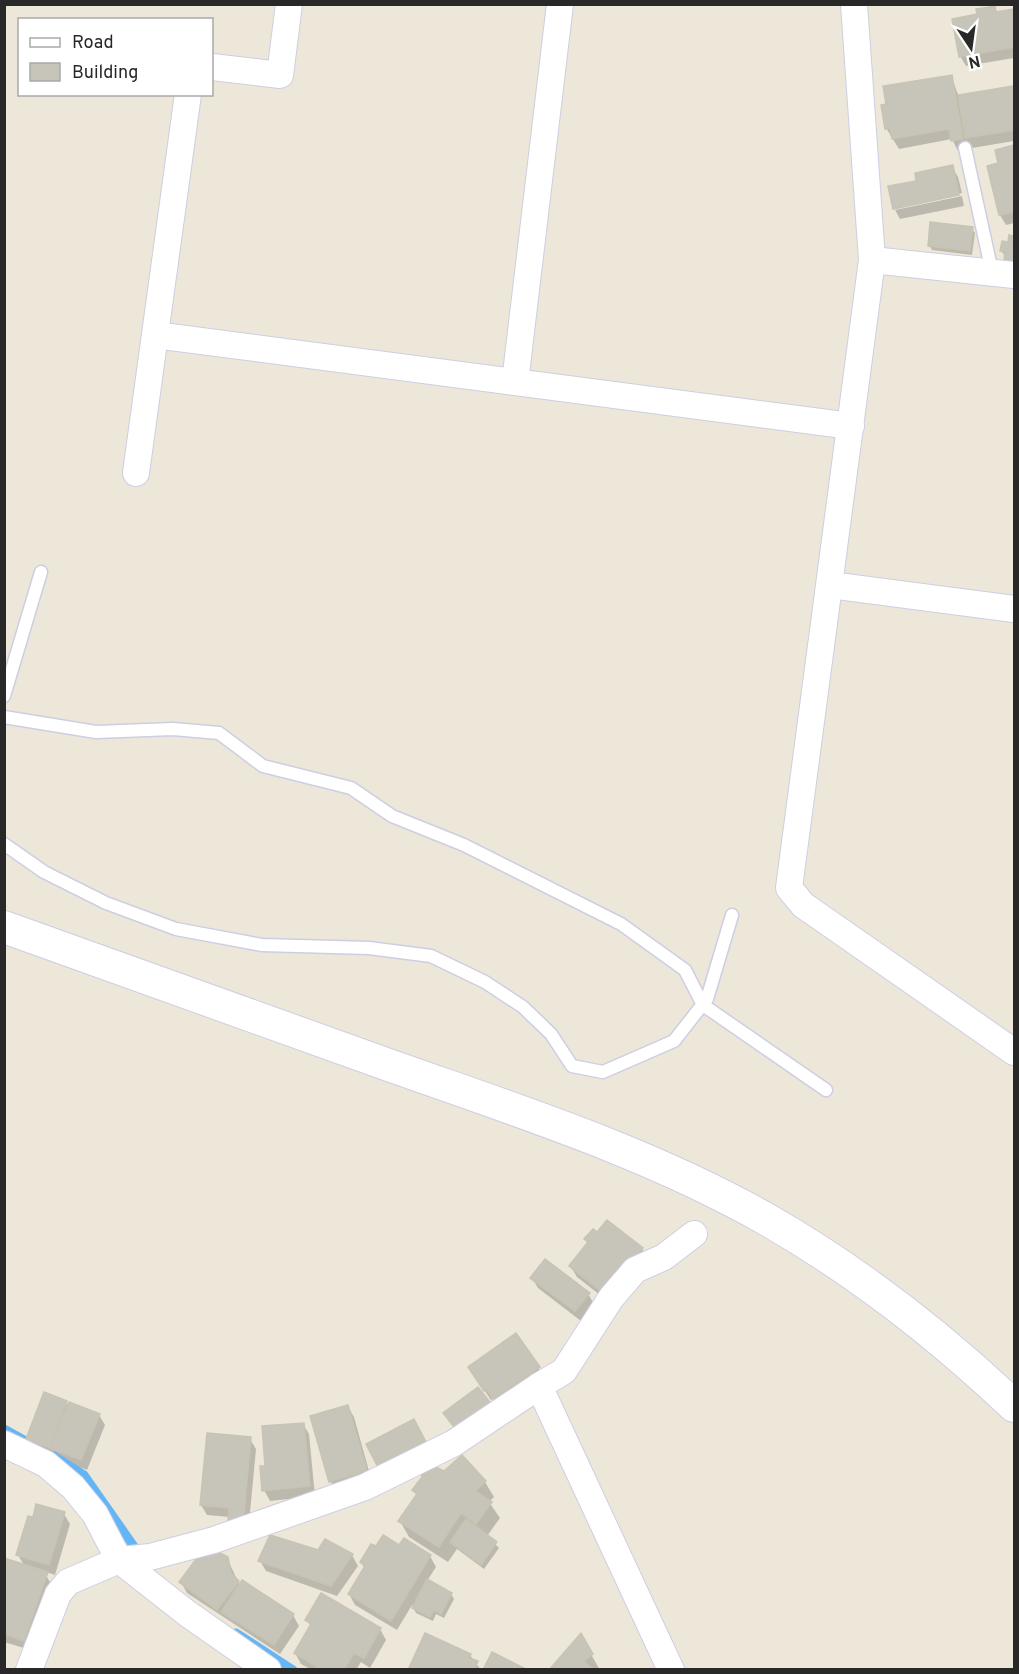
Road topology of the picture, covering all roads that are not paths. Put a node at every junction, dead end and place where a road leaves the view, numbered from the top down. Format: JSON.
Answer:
{"nodes":[{"id":1,"x":289,"y":4,"type":"edge"},
{"id":2,"x":560,"y":4,"type":"edge"},
{"id":3,"x":854,"y":4,"type":"edge"},
{"id":4,"x":213,"y":67,"type":"edge"},
{"id":5,"x":188,"y":96,"type":"edge"},
{"id":6,"x":965,"y":148,"type":"dead end"},
{"id":7,"x":872,"y":260,"type":"junction"},
{"id":8,"x":1003,"y":274,"type":"edge"},
{"id":9,"x":155,"y":334,"type":"junction"},
{"id":10,"x":515,"y":382,"type":"junction"},
{"id":11,"x":851,"y":426,"type":"junction"},
{"id":12,"x":136,"y":473,"type":"dead end"},
{"id":13,"x":41,"y":572,"type":"dead end"},
{"id":14,"x":830,"y":585,"type":"junction"},
{"id":15,"x":1014,"y":609,"type":"edge"},
{"id":16,"x":4,"y":696,"type":"edge"},
{"id":17,"x":4,"y":717,"type":"edge"},
{"id":18,"x":4,"y":844,"type":"edge"},
{"id":19,"x":732,"y":915,"type":"dead end"},
{"id":20,"x":4,"y":927,"type":"edge"},
{"id":21,"x":703,"y":1005,"type":"junction"},
{"id":22,"x":1014,"y":1052,"type":"edge"},
{"id":23,"x":826,"y":1090,"type":"dead end"},
{"id":24,"x":694,"y":1234,"type":"dead end"},
{"id":25,"x":539,"y":1386,"type":"junction"},
{"id":26,"x":1014,"y":1406,"type":"edge"},
{"id":27,"x":4,"y":1444,"type":"edge"},
{"id":28,"x":119,"y":1560,"type":"junction"},
{"id":29,"x":29,"y":1670,"type":"edge"},
{"id":30,"x":268,"y":1670,"type":"edge"},
{"id":31,"x":671,"y":1670,"type":"edge"}],
"edges":[{"from":1,"to":4,"type":"street"},
{"from":2,"to":10,"type":"street"},
{"from":3,"to":7,"type":"street"},
{"from":5,"to":9,"type":"street"},
{"from":6,"to":8,"type":"lane"},
{"from":7,"to":8,"type":"street"},
{"from":7,"to":11,"type":"street"},
{"from":9,"to":10,"type":"street"},
{"from":9,"to":12,"type":"street"},
{"from":10,"to":11,"type":"street"},
{"from":11,"to":14,"type":"street"},
{"from":13,"to":16,"type":"lane"},
{"from":14,"to":15,"type":"street"},
{"from":14,"to":22,"type":"street"},
{"from":17,"to":21,"type":"lane"},
{"from":18,"to":21,"type":"lane"},
{"from":19,"to":21,"type":"lane"},
{"from":20,"to":26,"type":"street"},
{"from":21,"to":23,"type":"lane"},
{"from":24,"to":25,"type":"street"},
{"from":25,"to":28,"type":"street"},
{"from":25,"to":31,"type":"street"},
{"from":27,"to":28,"type":"street"},
{"from":28,"to":29,"type":"street"},
{"from":28,"to":30,"type":"street"}]}
